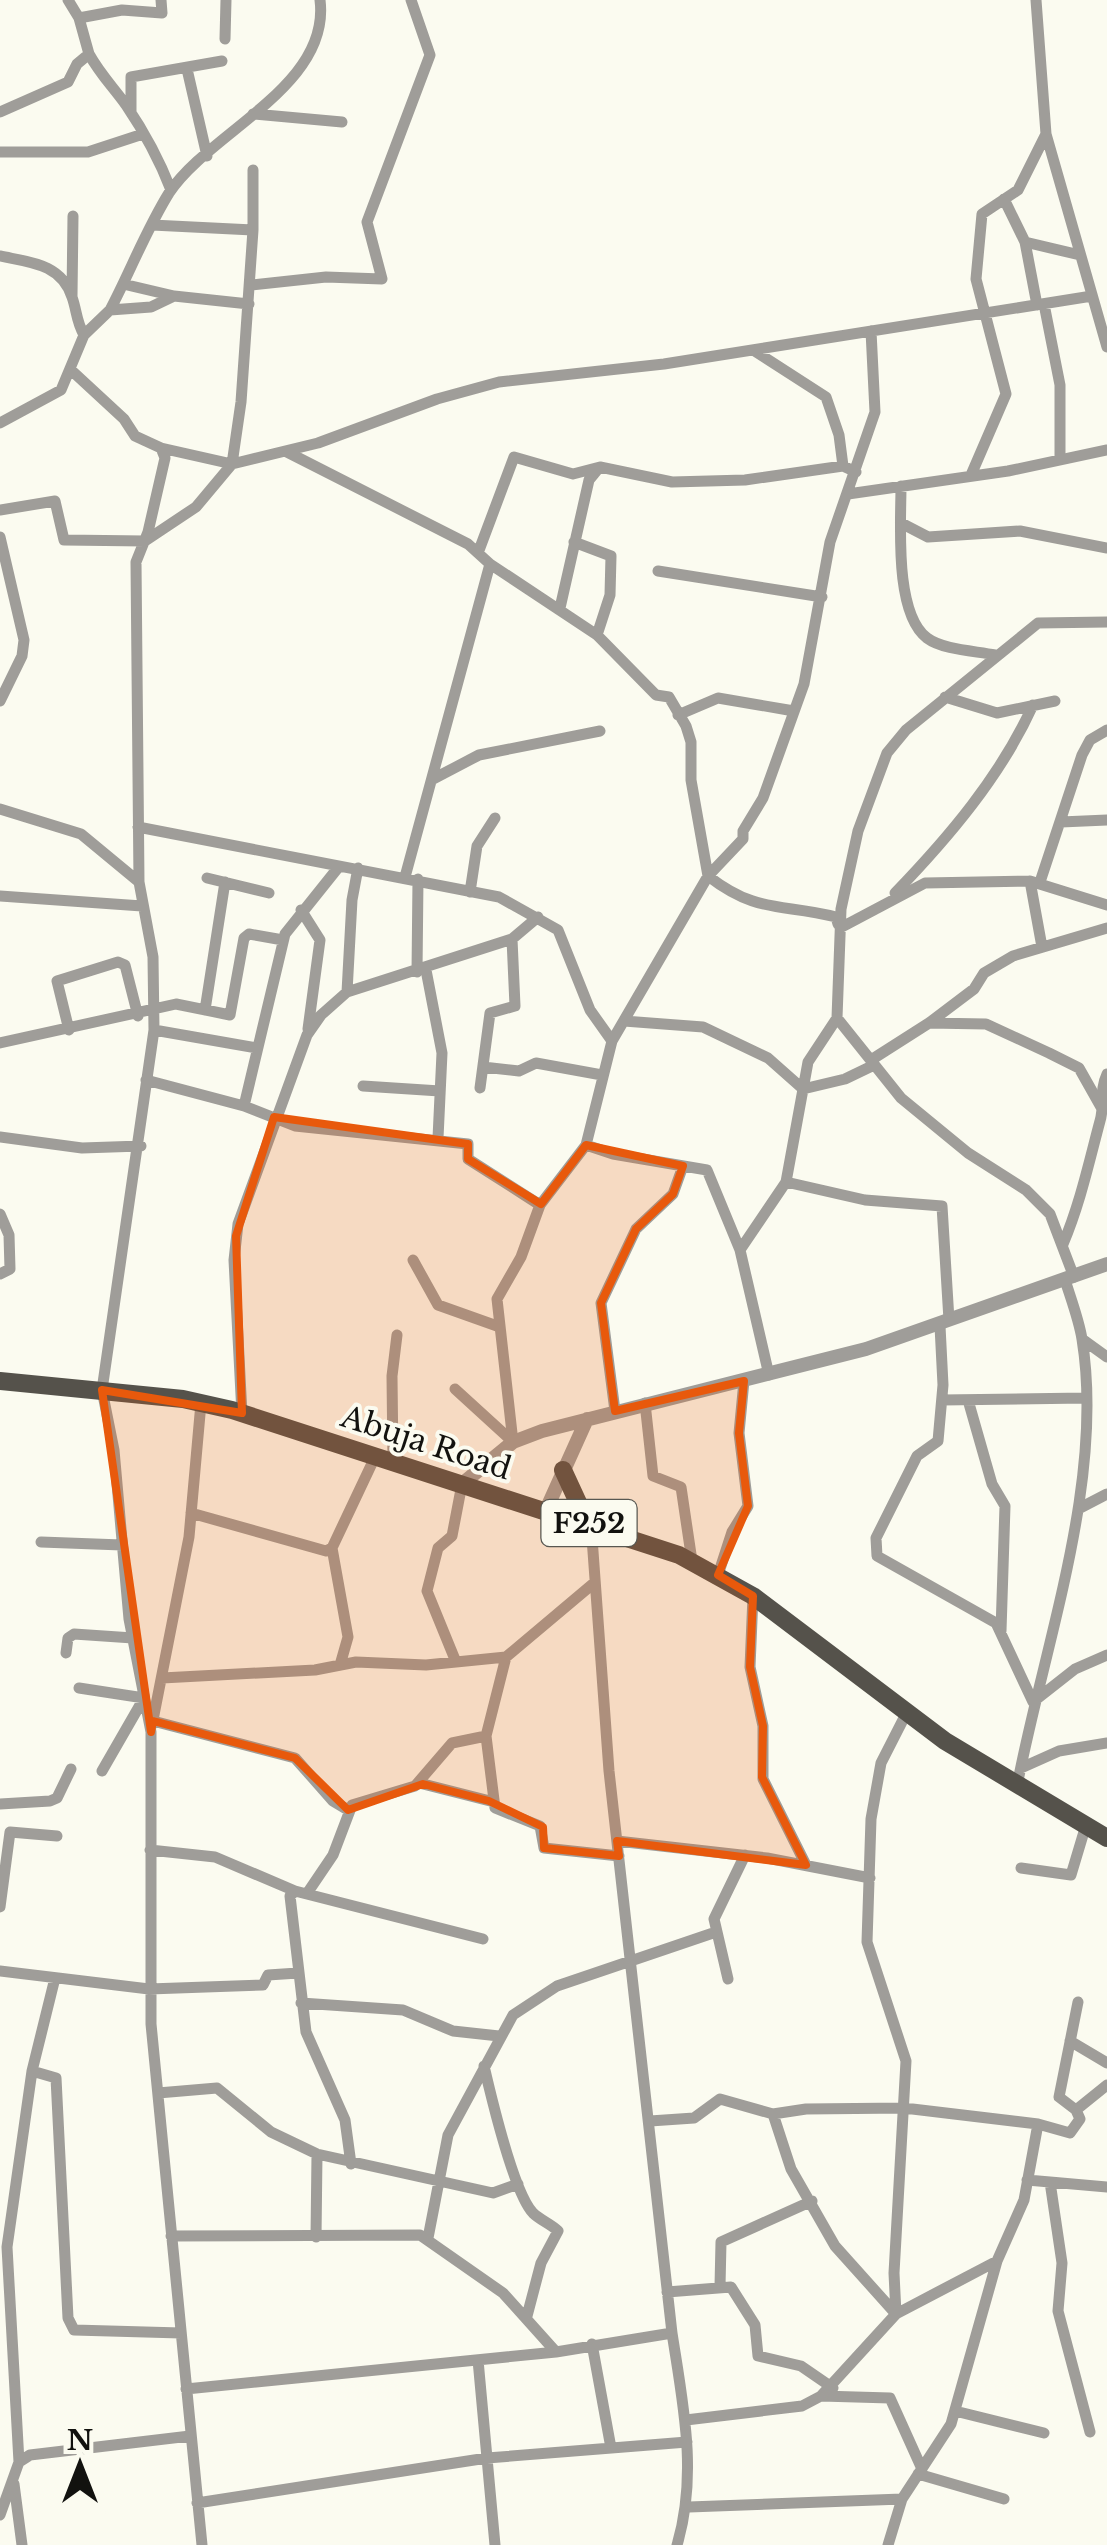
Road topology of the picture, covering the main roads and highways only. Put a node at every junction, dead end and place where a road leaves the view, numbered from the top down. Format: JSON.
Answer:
{"nodes":[{"id":1,"x":0,"y":1381,"type":"edge"},
{"id":2,"x":562,"y":1470,"type":"road end"},
{"id":3,"x":589,"y":1523,"type":"junction"},
{"id":4,"x":1107,"y":1838,"type":"edge"}],
"edges":[{"from":1,"to":3,"type":"main road","name":"Abuja Road","number":"F252"},
{"from":2,"to":3,"type":"main road"},
{"from":3,"to":4,"type":"main road","name":"Abuja Road","number":"F252"}]}
